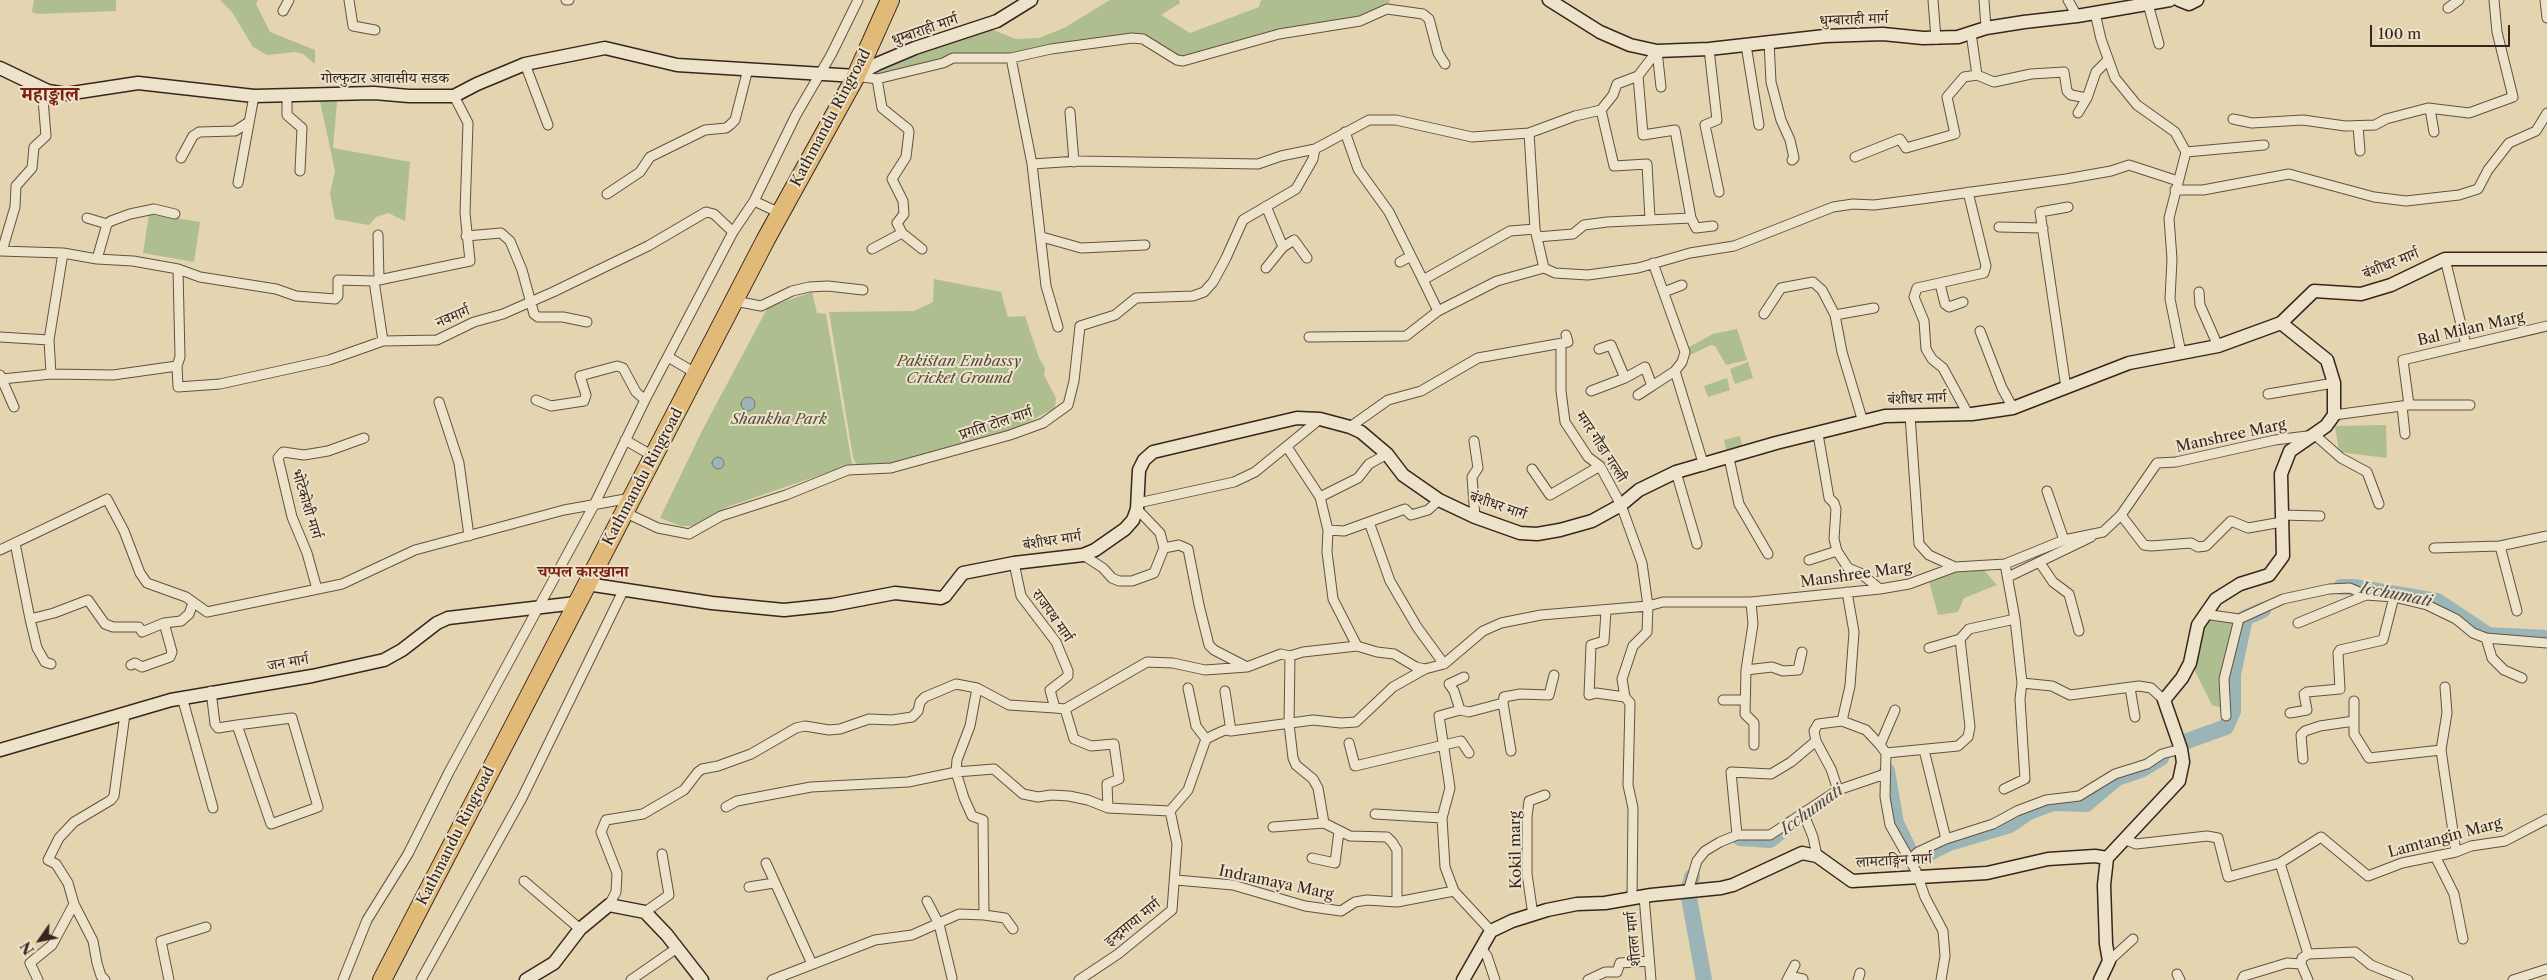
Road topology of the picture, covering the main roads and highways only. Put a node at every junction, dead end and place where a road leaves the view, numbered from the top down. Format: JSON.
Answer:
{"nodes":[{"id":1,"x":890,"y":0,"type":"edge"},
{"id":2,"x":1031,"y":0,"type":"edge"},
{"id":3,"x":1549,"y":0,"type":"edge"},
{"id":4,"x":2170,"y":0,"type":"edge"},
{"id":5,"x":2179,"y":0,"type":"edge"},
{"id":6,"x":2197,"y":0,"type":"edge"},
{"id":7,"x":0,"y":68,"type":"edge"},
{"id":8,"x":856,"y":76,"type":"junction"},
{"id":9,"x":2547,"y":259,"type":"edge"},
{"id":10,"x":2281,"y":323,"type":"junction"},
{"id":11,"x":587,"y":584,"type":"junction"},
{"id":12,"x":576,"y":603,"type":"junction"},
{"id":13,"x":0,"y":750,"type":"edge"},
{"id":14,"x":2107,"y":858,"type":"junction"},
{"id":15,"x":382,"y":980,"type":"edge"},
{"id":16,"x":526,"y":980,"type":"edge"},
{"id":17,"x":702,"y":980,"type":"edge"},
{"id":18,"x":1463,"y":980,"type":"edge"},
{"id":19,"x":2100,"y":980,"type":"edge"}],
"edges":[{"from":1,"to":8,"type":"highway","name":"Kathmandu Ringroad"},
{"from":2,"to":8,"type":"main road","name":"धुम्बाराही मार्ग"},
{"from":3,"to":4,"type":"main road","name":"धुम्बाराही मार्ग"},
{"from":5,"to":6,"type":"main road"},
{"from":7,"to":8,"type":"main road","name":"गोल्फुटार आवासीय सडक"},
{"from":8,"to":11,"type":"highway","name":"Kathmandu Ringroad"},
{"from":9,"to":10,"type":"main road","name":"बंशीधर मार्ग"},
{"from":10,"to":11,"type":"main road","name":"बंशीधर मार्ग"},
{"from":10,"to":14,"type":"main road"},
{"from":11,"to":12,"type":"highway","name":"Kathmandu Ringroad"},
{"from":12,"to":13,"type":"main road","name":"जन मार्ग"},
{"from":12,"to":15,"type":"highway","name":"Kathmandu Ringroad"},
{"from":14,"to":18,"type":"main road","name":"लामटाङ्गिन मार्ग"},
{"from":14,"to":19,"type":"main road"},
{"from":16,"to":17,"type":"main road"}]}
